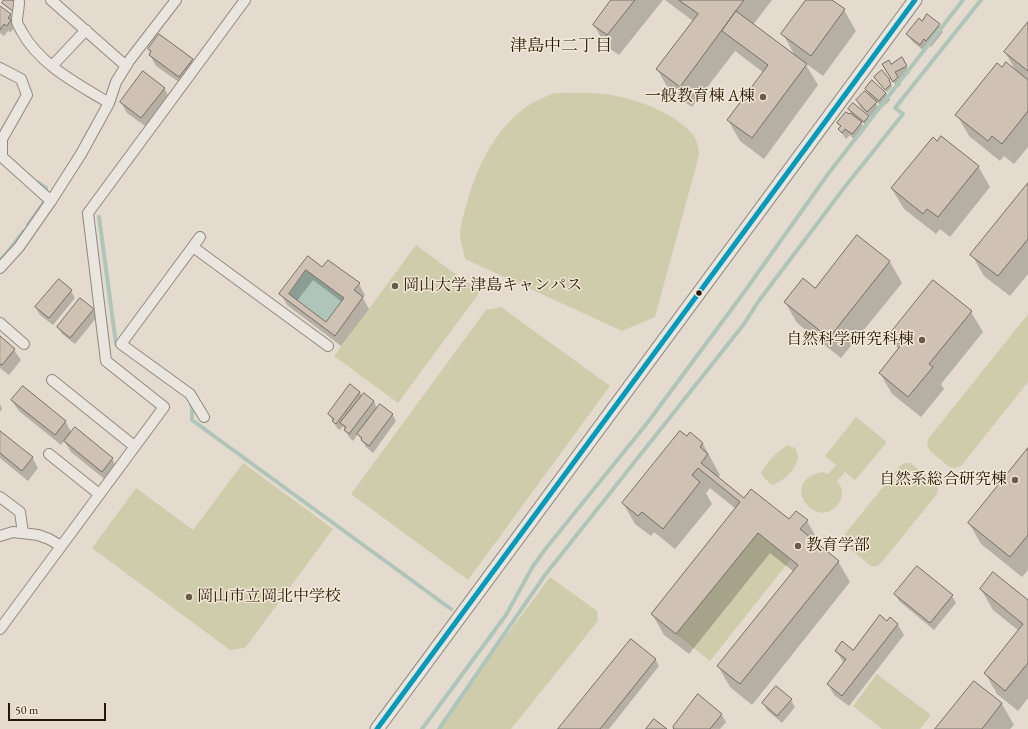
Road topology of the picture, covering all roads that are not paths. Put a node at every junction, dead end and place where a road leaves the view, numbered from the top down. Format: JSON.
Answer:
{"nodes":[{"id":1,"x":51,"y":0,"type":"edge"},
{"id":2,"x":176,"y":0,"type":"edge"},
{"id":3,"x":245,"y":0,"type":"edge"},
{"id":4,"x":915,"y":0,"type":"edge"},
{"id":5,"x":19,"y":2,"type":"dead end"},
{"id":6,"x":86,"y":30,"type":"junction"},
{"id":7,"x":52,"y":66,"type":"junction"},
{"id":8,"x":126,"y":66,"type":"junction"},
{"id":9,"x":0,"y":68,"type":"edge"},
{"id":10,"x":109,"y":103,"type":"junction"},
{"id":11,"x":48,"y":198,"type":"junction"},
{"id":12,"x":200,"y":237,"type":"dead end"},
{"id":13,"x":193,"y":247,"type":"junction"},
{"id":14,"x":0,"y":268,"type":"edge"},
{"id":15,"x":0,"y":323,"type":"edge"},
{"id":16,"x":24,"y":344,"type":"dead end"},
{"id":17,"x":328,"y":346,"type":"dead end"},
{"id":18,"x":52,"y":380,"type":"dead end"},
{"id":19,"x":204,"y":418,"type":"dead end"},
{"id":20,"x":134,"y":446,"type":"junction"},
{"id":21,"x":49,"y":454,"type":"dead end"},
{"id":22,"x":99,"y":494,"type":"junction"},
{"id":23,"x":0,"y":497,"type":"edge"},
{"id":24,"x":23,"y":533,"type":"junction"},
{"id":25,"x":0,"y":536,"type":"edge"},
{"id":26,"x":61,"y":546,"type":"junction"},
{"id":27,"x":0,"y":629,"type":"edge"},
{"id":28,"x":377,"y":729,"type":"edge"}],
"edges":[{"from":1,"to":6,"type":"street"},
{"from":2,"to":8,"type":"street"},
{"from":3,"to":20,"type":"street"},
{"from":4,"to":28,"type":"street"},
{"from":5,"to":7,"type":"street"},
{"from":6,"to":7,"type":"street"},
{"from":6,"to":8,"type":"street"},
{"from":7,"to":10,"type":"street"},
{"from":8,"to":10,"type":"street"},
{"from":9,"to":11,"type":"street"},
{"from":10,"to":11,"type":"street"},
{"from":11,"to":14,"type":"street"},
{"from":12,"to":13,"type":"street"},
{"from":13,"to":17,"type":"street"},
{"from":13,"to":19,"type":"street"},
{"from":15,"to":16,"type":"street"},
{"from":18,"to":20,"type":"street"},
{"from":20,"to":22,"type":"street"},
{"from":21,"to":22,"type":"street"},
{"from":22,"to":26,"type":"street"},
{"from":23,"to":24,"type":"street"},
{"from":24,"to":25,"type":"street"},
{"from":24,"to":26,"type":"street"},
{"from":26,"to":27,"type":"street"}]}
